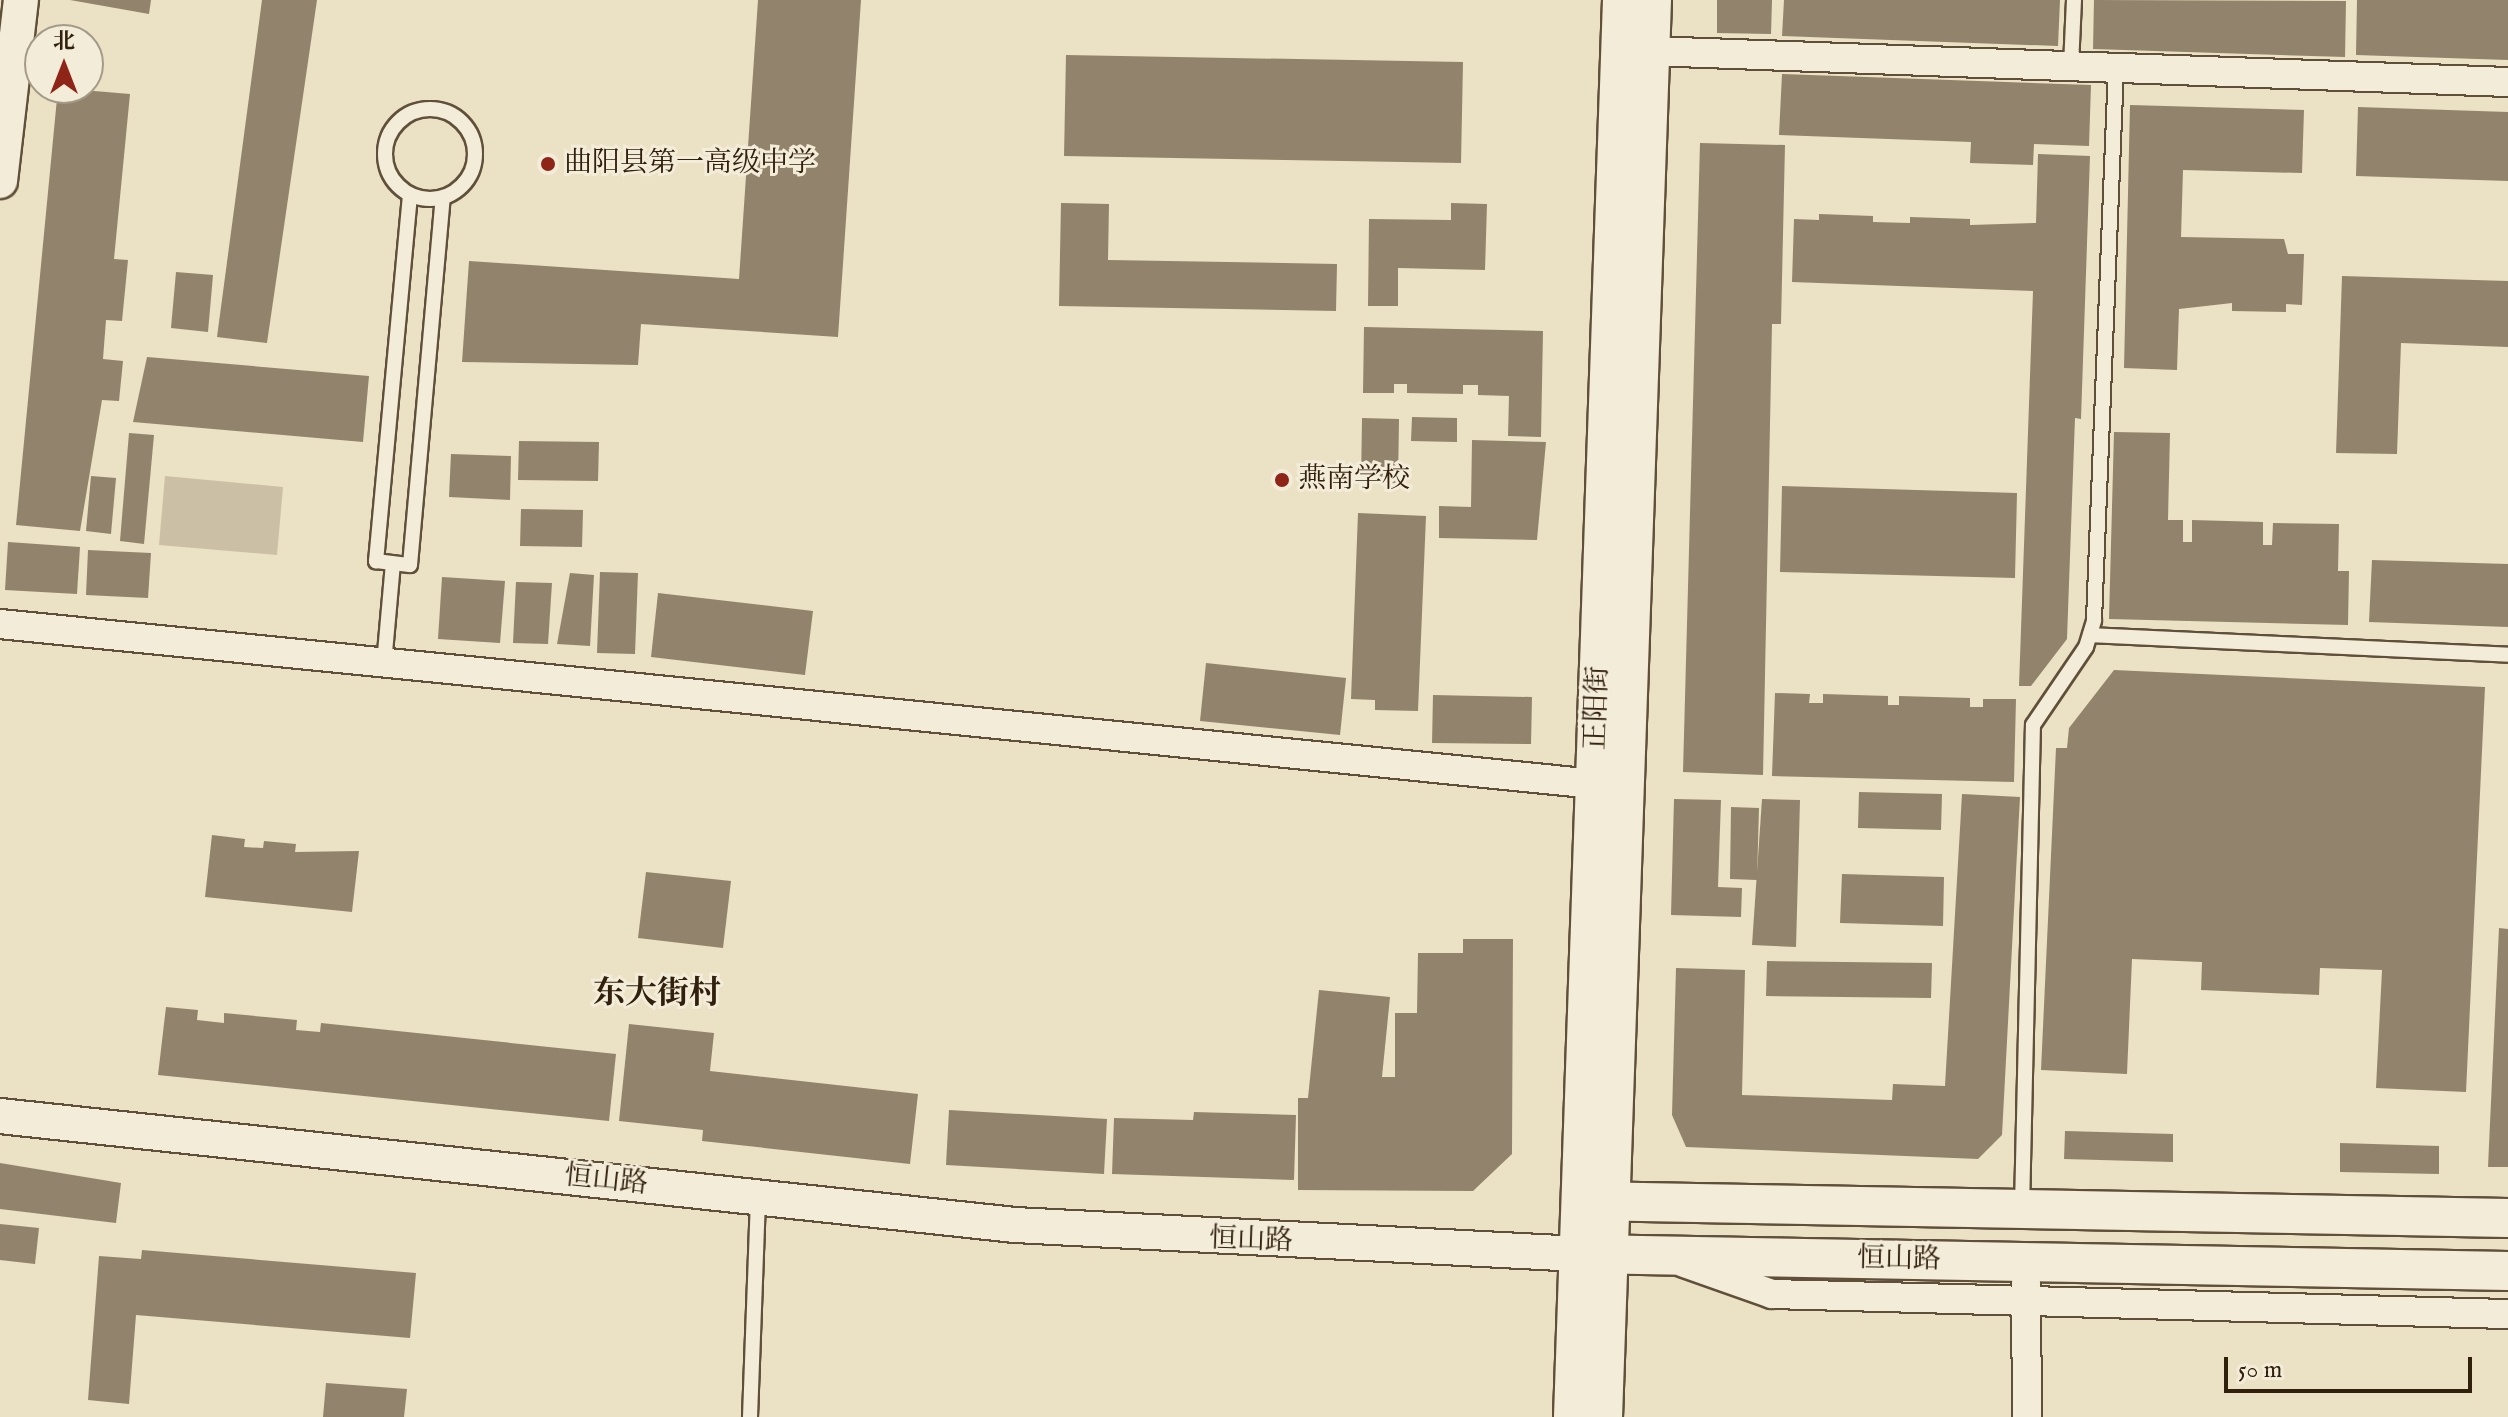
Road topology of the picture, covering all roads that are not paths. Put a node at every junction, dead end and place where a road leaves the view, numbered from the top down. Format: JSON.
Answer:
{"nodes":[{"id":1,"x":21,"y":0,"type":"edge"},
{"id":2,"x":1622,"y":0,"type":"edge"},
{"id":3,"x":1652,"y":0,"type":"edge"},
{"id":4,"x":2074,"y":0,"type":"edge"},
{"id":5,"x":1650,"y":51,"type":"junction"},
{"id":6,"x":2071,"y":66,"type":"junction"},
{"id":7,"x":2116,"y":68,"type":"junction"},
{"id":8,"x":2508,"y":82,"type":"edge"},
{"id":9,"x":0,"y":181,"type":"edge"},
{"id":10,"x":410,"y":195,"type":"junction"},
{"id":11,"x":443,"y":197,"type":"junction"},
{"id":12,"x":393,"y":563,"type":"junction"},
{"id":13,"x":0,"y":624,"type":"edge"},
{"id":14,"x":2090,"y":635,"type":"junction"},
{"id":15,"x":2508,"y":655,"type":"edge"},
{"id":16,"x":384,"y":664,"type":"junction"},
{"id":17,"x":1595,"y":784,"type":"junction"},
{"id":18,"x":0,"y":1116,"type":"edge"},
{"id":19,"x":758,"y":1197,"type":"junction"},
{"id":20,"x":1596,"y":1202,"type":"junction"},
{"id":21,"x":2022,"y":1210,"type":"junction"},
{"id":22,"x":2508,"y":1218,"type":"edge"},
{"id":23,"x":1594,"y":1254,"type":"junction"},
{"id":24,"x":1664,"y":1256,"type":"junction"},
{"id":25,"x":2026,"y":1263,"type":"junction"},
{"id":26,"x":2508,"y":1271,"type":"edge"},
{"id":27,"x":2026,"y":1301,"type":"junction"},
{"id":28,"x":2508,"y":1314,"type":"edge"},
{"id":29,"x":750,"y":1417,"type":"edge"},
{"id":30,"x":1573,"y":1417,"type":"edge"},
{"id":31,"x":1603,"y":1417,"type":"edge"},
{"id":32,"x":2027,"y":1417,"type":"edge"}],
"edges":[{"from":1,"to":9,"type":"street"},
{"from":2,"to":17,"type":"main road","name":"正阳街"},
{"from":3,"to":5,"type":"main road","name":"正阳街"},
{"from":4,"to":6,"type":"lane"},
{"from":5,"to":6,"type":"street"},
{"from":5,"to":20,"type":"main road","name":"正阳街"},
{"from":6,"to":7,"type":"street"},
{"from":7,"to":8,"type":"street"},
{"from":7,"to":14,"type":"lane"},
{"from":10,"to":11,"type":"lane"},
{"from":10,"to":11,"type":"lane"},
{"from":10,"to":12,"type":"lane"},
{"from":11,"to":12,"type":"lane"},
{"from":12,"to":16,"type":"lane"},
{"from":13,"to":16,"type":"street"},
{"from":14,"to":15,"type":"lane"},
{"from":14,"to":21,"type":"lane"},
{"from":16,"to":17,"type":"street"},
{"from":17,"to":20,"type":"main road","name":"正阳街"},
{"from":18,"to":19,"type":"street","name":"恒山路"},
{"from":19,"to":23,"type":"street","name":"恒山路"},
{"from":19,"to":29,"type":"lane"},
{"from":20,"to":21,"type":"main road","name":"恒山路"},
{"from":20,"to":23,"type":"main road","name":"正阳街"},
{"from":21,"to":22,"type":"main road","name":"恒山路"},
{"from":23,"to":24,"type":"main road","name":"恒山路"},
{"from":23,"to":30,"type":"main road","name":"正阳街"},
{"from":23,"to":31,"type":"main road","name":"正阳街"},
{"from":24,"to":25,"type":"main road","name":"恒山路"},
{"from":24,"to":27,"type":"street"},
{"from":25,"to":26,"type":"main road","name":"恒山路"},
{"from":25,"to":27,"type":"street"},
{"from":27,"to":28,"type":"street"},
{"from":27,"to":32,"type":"street"}]}
